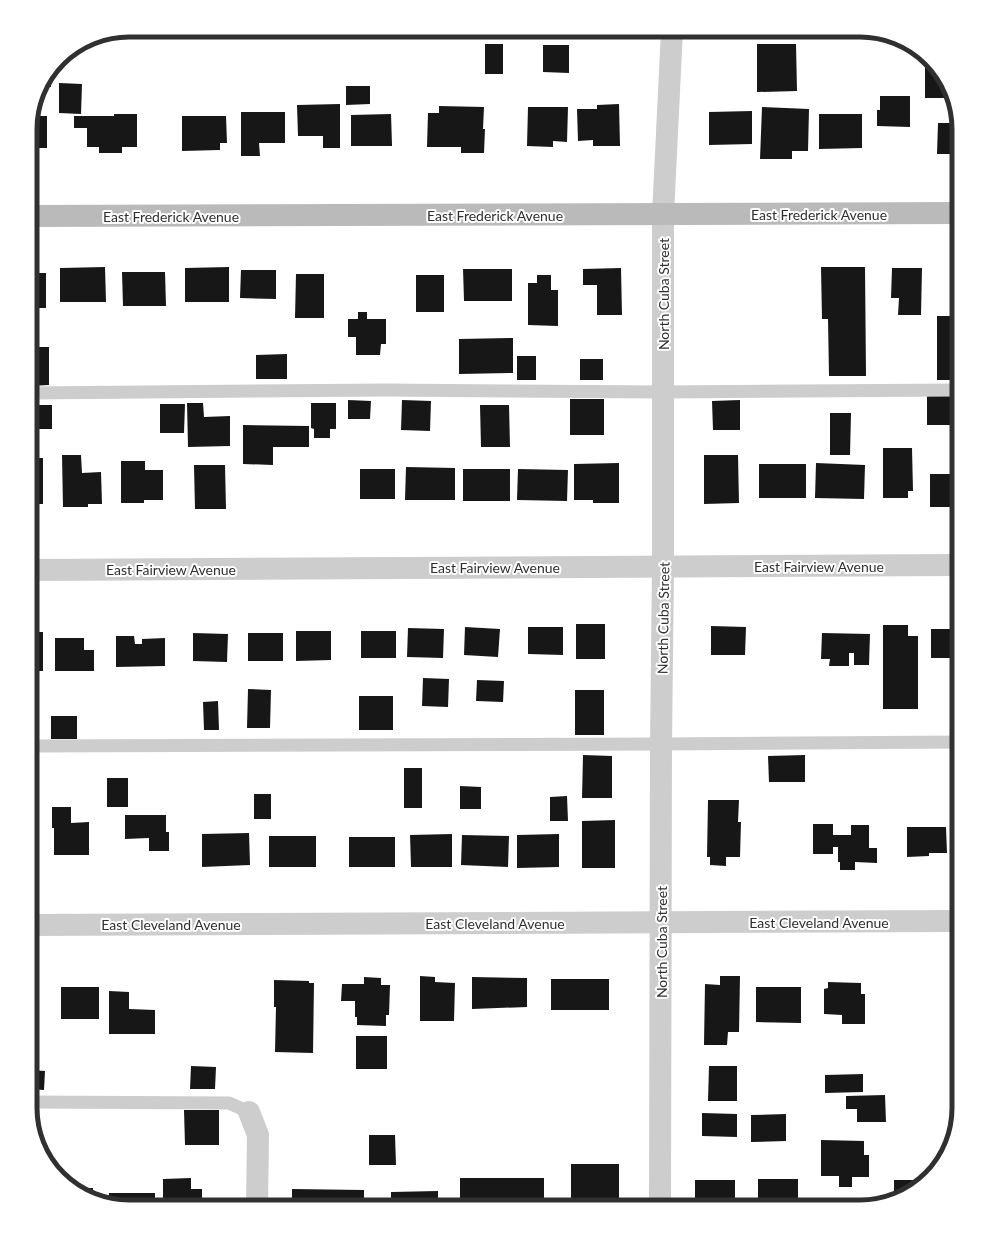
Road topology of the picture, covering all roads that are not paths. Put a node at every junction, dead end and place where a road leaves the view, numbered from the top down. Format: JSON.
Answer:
{"nodes":[{"id":1,"x":672,"y":37,"type":"edge"},
{"id":2,"x":952,"y":213,"type":"edge"},
{"id":3,"x":663,"y":215,"type":"junction"},
{"id":4,"x":37,"y":216,"type":"edge"},
{"id":5,"x":952,"y":390,"type":"edge"},
{"id":6,"x":37,"y":392,"type":"edge"},
{"id":7,"x":664,"y":392,"type":"junction"},
{"id":8,"x":952,"y":565,"type":"edge"},
{"id":9,"x":663,"y":567,"type":"junction"},
{"id":10,"x":37,"y":570,"type":"edge"},
{"id":11,"x":952,"y":742,"type":"edge"},
{"id":12,"x":661,"y":744,"type":"junction"},
{"id":13,"x":37,"y":746,"type":"edge"},
{"id":14,"x":952,"y":921,"type":"edge"},
{"id":15,"x":661,"y":922,"type":"junction"},
{"id":16,"x":37,"y":925,"type":"edge"},
{"id":17,"x":37,"y":1102,"type":"edge"},
{"id":18,"x":249,"y":1112,"type":"joint"},
{"id":19,"x":257,"y":1200,"type":"edge"},
{"id":20,"x":660,"y":1200,"type":"edge"}],
"edges":[{"from":1,"to":3,"type":"street","name":"North Cuba Street"},
{"from":2,"to":3,"type":"main road","name":"East Frederick Avenue"},
{"from":3,"to":4,"type":"main road","name":"East Frederick Avenue"},
{"from":3,"to":7,"type":"street","name":"North Cuba Street"},
{"from":5,"to":7,"type":"lane"},
{"from":6,"to":7,"type":"lane"},
{"from":7,"to":9,"type":"street","name":"North Cuba Street"},
{"from":8,"to":9,"type":"street","name":"East Fairview Avenue"},
{"from":9,"to":10,"type":"street","name":"East Fairview Avenue"},
{"from":9,"to":12,"type":"street","name":"North Cuba Street"},
{"from":11,"to":12,"type":"lane"},
{"from":12,"to":13,"type":"lane"},
{"from":12,"to":15,"type":"street","name":"North Cuba Street"},
{"from":14,"to":15,"type":"street","name":"East Cleveland Avenue"},
{"from":15,"to":16,"type":"street","name":"East Cleveland Avenue"},
{"from":15,"to":20,"type":"street","name":"North Cuba Street"},
{"from":17,"to":18,"type":"lane"},
{"from":18,"to":19,"type":"street"}]}
